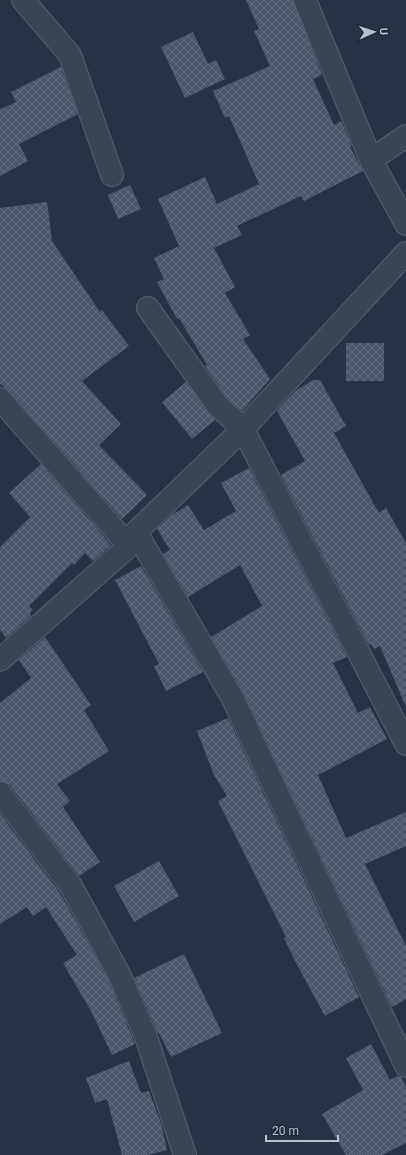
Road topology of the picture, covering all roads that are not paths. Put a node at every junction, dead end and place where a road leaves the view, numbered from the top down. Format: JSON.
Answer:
{"nodes":[{"id":1,"x":23,"y":0,"type":"edge"},
{"id":2,"x":305,"y":0,"type":"edge"},
{"id":3,"x":406,"y":136,"type":"edge"},
{"id":4,"x":371,"y":160,"type":"junction"},
{"id":5,"x":112,"y":175,"type":"dead end"},
{"id":6,"x":406,"y":224,"type":"edge"},
{"id":7,"x":406,"y":253,"type":"edge"},
{"id":8,"x":148,"y":308,"type":"dead end"},
{"id":9,"x":0,"y":399,"type":"edge"},
{"id":10,"x":243,"y":429,"type":"junction"},
{"id":11,"x":133,"y":539,"type":"junction"},
{"id":12,"x":0,"y":660,"type":"edge"},
{"id":13,"x":406,"y":744,"type":"edge"},
{"id":14,"x":0,"y":793,"type":"edge"},
{"id":15,"x":406,"y":1066,"type":"edge"},
{"id":16,"x":185,"y":1155,"type":"edge"}],
"edges":[{"from":1,"to":5,"type":"street"},
{"from":2,"to":4,"type":"street"},
{"from":3,"to":4,"type":"street"},
{"from":4,"to":6,"type":"street"},
{"from":7,"to":10,"type":"street"},
{"from":8,"to":10,"type":"street"},
{"from":9,"to":11,"type":"street"},
{"from":10,"to":11,"type":"street"},
{"from":10,"to":13,"type":"street"},
{"from":11,"to":12,"type":"street"},
{"from":11,"to":15,"type":"street"},
{"from":14,"to":16,"type":"street"}]}
